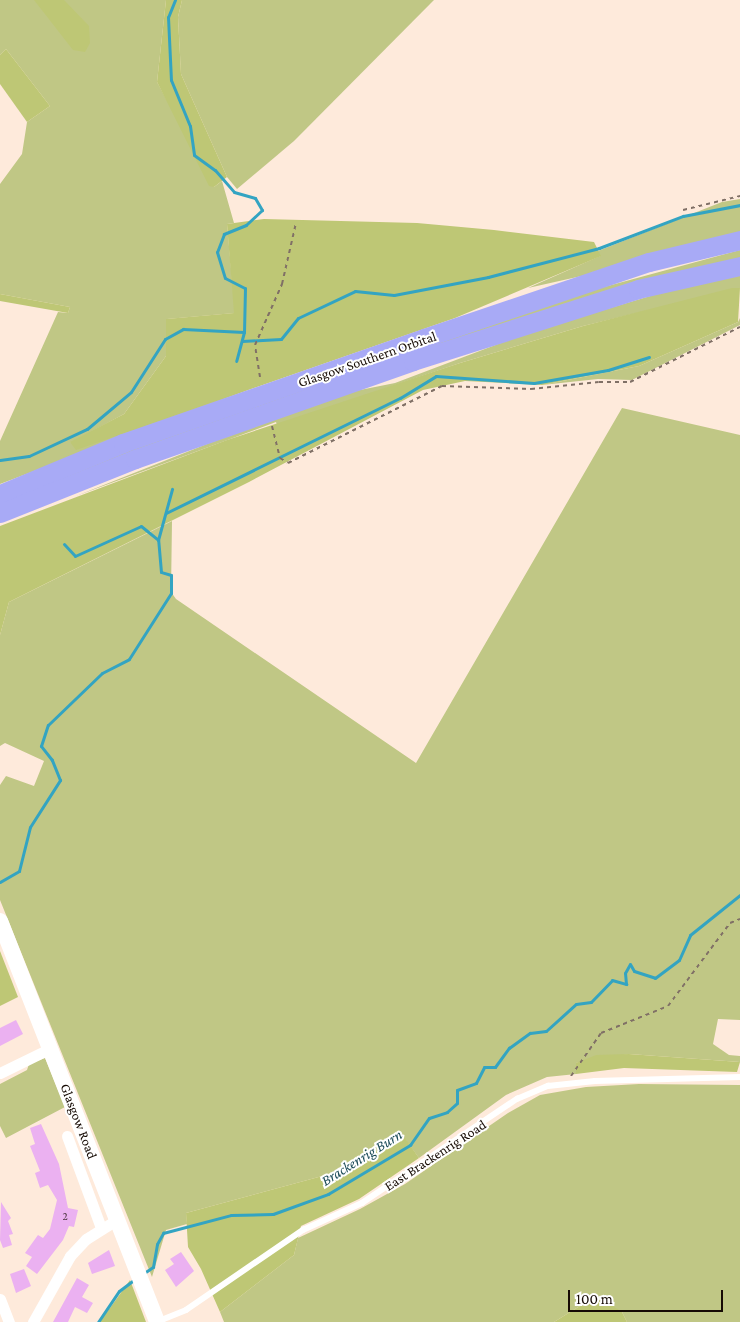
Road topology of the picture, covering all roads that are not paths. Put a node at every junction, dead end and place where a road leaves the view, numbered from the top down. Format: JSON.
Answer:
{"nodes":[{"id":1,"x":740,"y":240,"type":"edge"},
{"id":2,"x":740,"y":266,"type":"edge"},
{"id":3,"x":0,"y":494,"type":"edge"},
{"id":4,"x":0,"y":513,"type":"edge"},
{"id":5,"x":0,"y":921,"type":"edge"},
{"id":6,"x":51,"y":1048,"type":"junction"},
{"id":7,"x":0,"y":1073,"type":"edge"},
{"id":8,"x":740,"y":1077,"type":"edge"},
{"id":9,"x":67,"y":1136,"type":"dead end"},
{"id":10,"x":117,"y":1220,"type":"junction"},
{"id":11,"x":101,"y":1228,"type":"junction"},
{"id":12,"x":0,"y":1299,"type":"edge"},
{"id":13,"x":8,"y":1322,"type":"edge"},
{"id":14,"x":33,"y":1322,"type":"edge"},
{"id":15,"x":157,"y":1322,"type":"edge"}],
"edges":[{"from":1,"to":3,"type":"highway","name":"Glasgow Southern Orbital"},
{"from":2,"to":4,"type":"highway","name":"Glasgow Southern Orbital"},
{"from":5,"to":6,"type":"main road","name":"Glasgow Road"},
{"from":6,"to":7,"type":"street"},
{"from":6,"to":10,"type":"main road","name":"Glasgow Road"},
{"from":8,"to":15,"type":"lane","name":"East Brackenrig Road"},
{"from":9,"to":11,"type":"street"},
{"from":10,"to":11,"type":"street"},
{"from":10,"to":15,"type":"main road","name":"Glasgow Road"},
{"from":11,"to":14,"type":"street"},
{"from":12,"to":13,"type":"street"}]}
